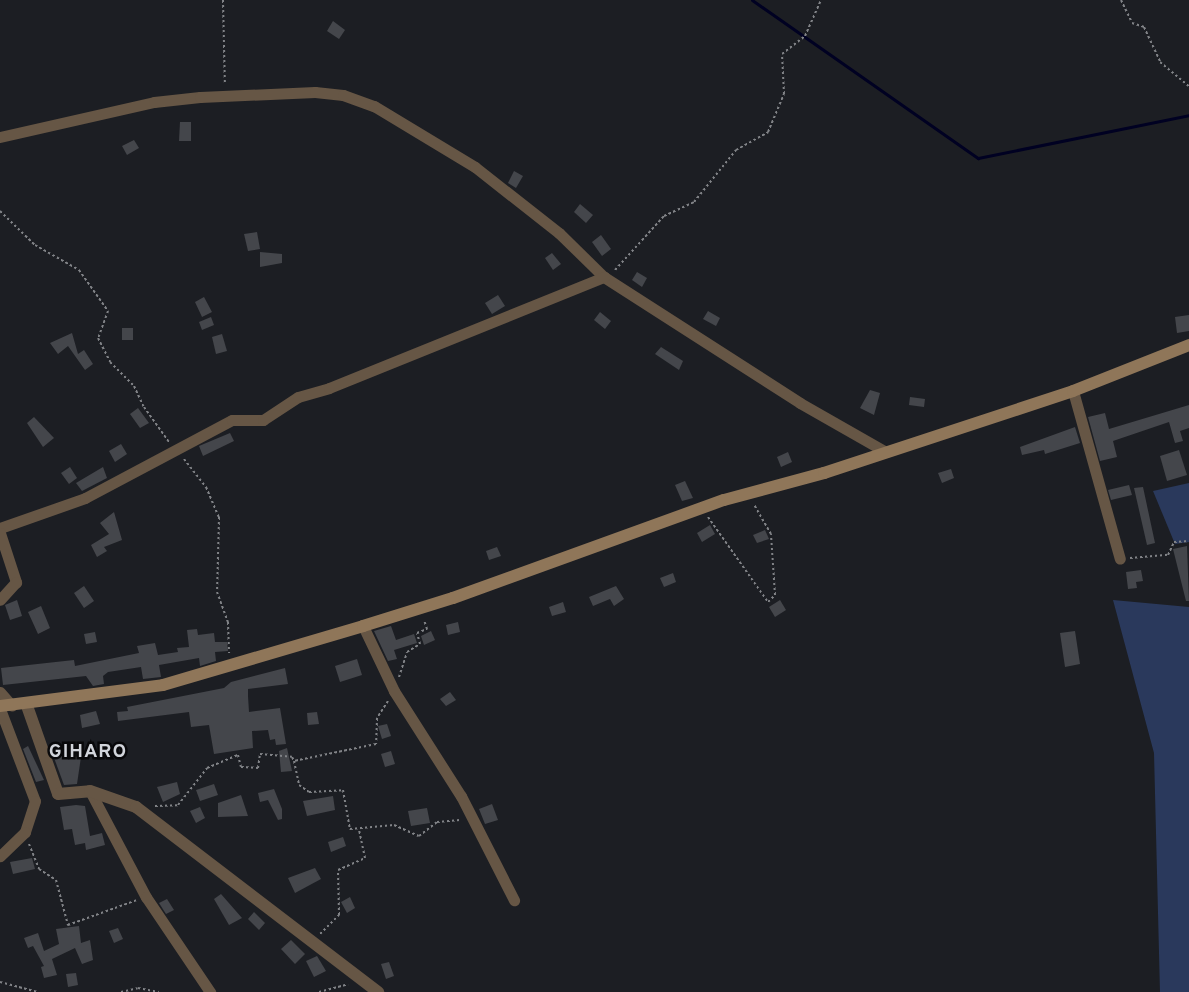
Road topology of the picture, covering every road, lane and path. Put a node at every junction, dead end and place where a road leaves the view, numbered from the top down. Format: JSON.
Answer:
{"nodes":[{"id":1,"x":223,"y":0,"type":"edge"},
{"id":2,"x":821,"y":0,"type":"edge"},
{"id":3,"x":1121,"y":0,"type":"edge"},
{"id":4,"x":1189,"y":86,"type":"edge"},
{"id":5,"x":225,"y":95,"type":"junction"},
{"id":6,"x":0,"y":137,"type":"edge"},
{"id":7,"x":0,"y":210,"type":"edge"},
{"id":8,"x":604,"y":277,"type":"junction"},
{"id":9,"x":1189,"y":345,"type":"edge"},
{"id":10,"x":1073,"y":391,"type":"junction"},
{"id":11,"x":175,"y":449,"type":"junction"},
{"id":12,"x":886,"y":452,"type":"junction"},
{"id":13,"x":748,"y":493,"type":"junction"},
{"id":14,"x":702,"y":508,"type":"junction"},
{"id":15,"x":0,"y":528,"type":"edge"},
{"id":16,"x":0,"y":533,"type":"edge"},
{"id":17,"x":1189,"y":541,"type":"edge"},
{"id":18,"x":1120,"y":559,"type":"joint"},
{"id":19,"x":0,"y":600,"type":"edge"},
{"id":20,"x":419,"y":608,"type":"junction"},
{"id":21,"x":363,"y":626,"type":"junction"},
{"id":22,"x":231,"y":662,"type":"junction"},
{"id":23,"x":394,"y":691,"type":"junction"},
{"id":24,"x":0,"y":692,"type":"edge"},
{"id":25,"x":26,"y":703,"type":"junction"},
{"id":26,"x":4,"y":707,"type":"edge"},
{"id":27,"x":294,"y":761,"type":"junction"},
{"id":28,"x":90,"y":791,"type":"junction"},
{"id":29,"x":136,"y":807,"type":"junction"},
{"id":30,"x":470,"y":820,"type":"junction"},
{"id":31,"x":359,"y":830,"type":"junction"},
{"id":32,"x":25,"y":832,"type":"junction"},
{"id":33,"x":0,"y":856,"type":"edge"},
{"id":34,"x":146,"y":897,"type":"junction"},
{"id":35,"x":514,"y":900,"type":"dead end"},
{"id":36,"x":313,"y":942,"type":"junction"},
{"id":37,"x":363,"y":980,"type":"junction"},
{"id":38,"x":0,"y":982,"type":"edge"},
{"id":39,"x":37,"y":992,"type":"edge"},
{"id":40,"x":122,"y":992,"type":"edge"},
{"id":41,"x":159,"y":992,"type":"edge"},
{"id":42,"x":210,"y":992,"type":"edge"},
{"id":43,"x":319,"y":992,"type":"edge"},
{"id":44,"x":378,"y":992,"type":"edge"}],
"edges":[{"from":1,"to":5,"type":"path"},
{"from":2,"to":8,"type":"path"},
{"from":3,"to":4,"type":"path"},
{"from":5,"to":6,"type":"street"},
{"from":5,"to":8,"type":"street"},
{"from":7,"to":11,"type":"path"},
{"from":8,"to":11,"type":"street"},
{"from":8,"to":12,"type":"street"},
{"from":9,"to":10,"type":"main road"},
{"from":10,"to":12,"type":"main road"},
{"from":10,"to":18,"type":"street"},
{"from":11,"to":15,"type":"street"},
{"from":11,"to":22,"type":"path"},
{"from":12,"to":13,"type":"main road"},
{"from":13,"to":14,"type":"main road"},
{"from":13,"to":14,"type":"path"},
{"from":14,"to":20,"type":"main road"},
{"from":16,"to":19,"type":"street"},
{"from":17,"to":18,"type":"path"},
{"from":20,"to":21,"type":"main road"},
{"from":20,"to":23,"type":"path"},
{"from":21,"to":22,"type":"main road"},
{"from":21,"to":23,"type":"street"},
{"from":22,"to":25,"type":"main road"},
{"from":23,"to":27,"type":"path"},
{"from":23,"to":30,"type":"street"},
{"from":24,"to":26,"type":"street"},
{"from":25,"to":26,"type":"main road"},
{"from":25,"to":28,"type":"street"},
{"from":26,"to":32,"type":"street"},
{"from":27,"to":29,"type":"path"},
{"from":27,"to":31,"type":"path"},
{"from":28,"to":29,"type":"street"},
{"from":28,"to":34,"type":"street"},
{"from":29,"to":36,"type":"street"},
{"from":30,"to":31,"type":"path"},
{"from":30,"to":35,"type":"street"},
{"from":31,"to":36,"type":"path"},
{"from":32,"to":33,"type":"street"},
{"from":32,"to":34,"type":"path"},
{"from":34,"to":42,"type":"street"},
{"from":36,"to":37,"type":"street"},
{"from":37,"to":43,"type":"path"},
{"from":37,"to":44,"type":"street"},
{"from":38,"to":39,"type":"path"},
{"from":40,"to":41,"type":"path"}]}
